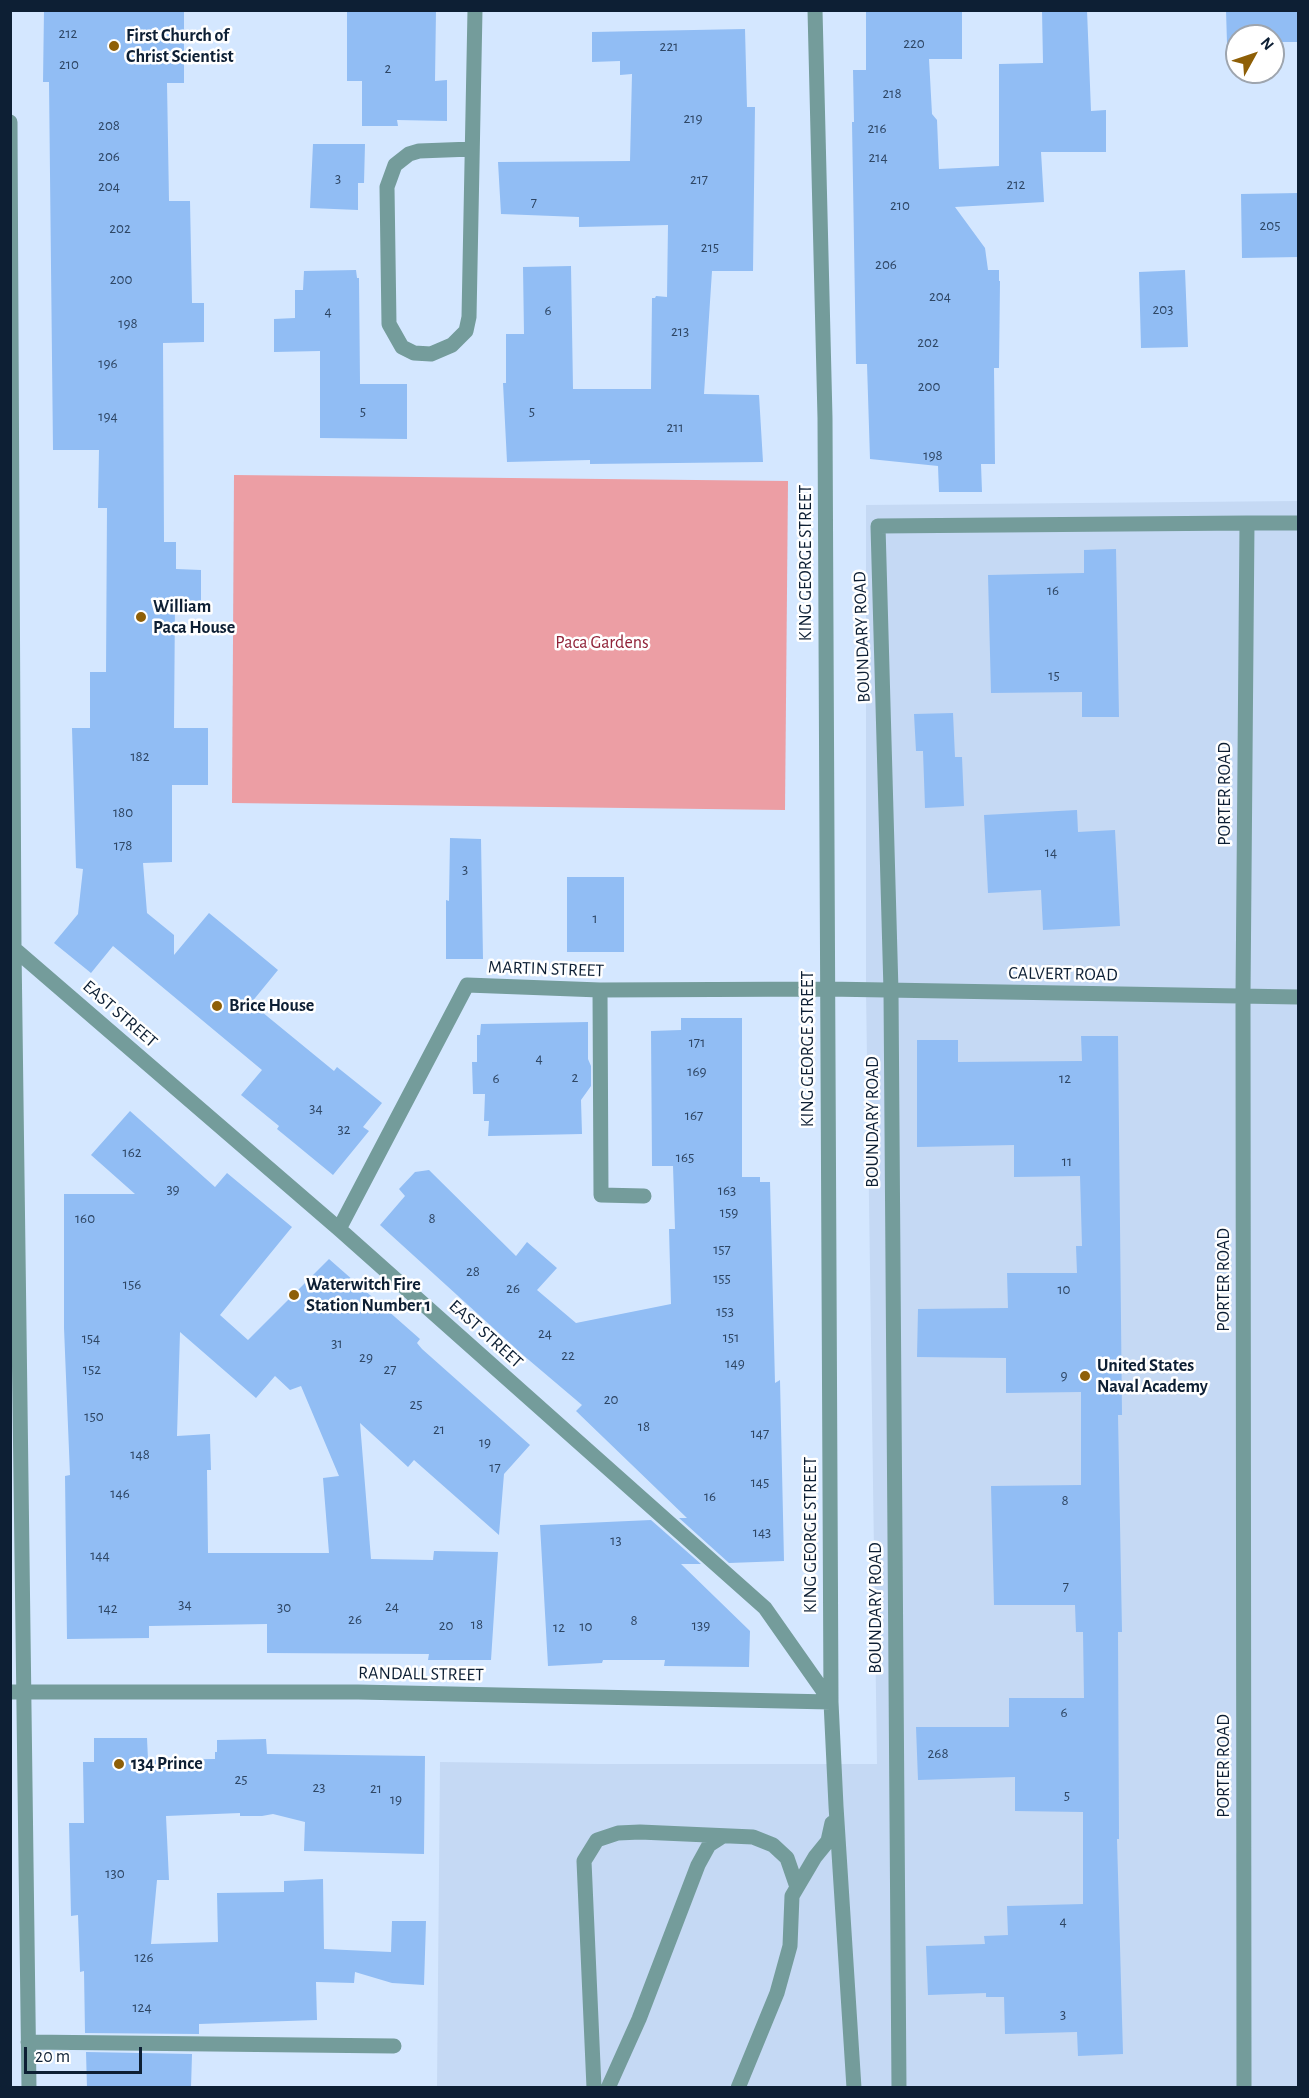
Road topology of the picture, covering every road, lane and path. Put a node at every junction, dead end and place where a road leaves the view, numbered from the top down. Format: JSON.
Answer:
{"nodes":[{"id":1,"x":475,"y":10,"type":"edge"},
{"id":2,"x":815,"y":10,"type":"edge"},
{"id":3,"x":10,"y":122,"type":"edge"},
{"id":4,"x":472,"y":149,"type":"junction"},
{"id":5,"x":1247,"y":523,"type":"junction"},
{"id":6,"x":1299,"y":523,"type":"edge"},
{"id":7,"x":12,"y":947,"type":"edge"},
{"id":8,"x":827,"y":989,"type":"junction"},
{"id":9,"x":600,"y":990,"type":"junction"},
{"id":10,"x":891,"y":991,"type":"junction"},
{"id":11,"x":1243,"y":996,"type":"junction"},
{"id":12,"x":1299,"y":997,"type":"edge"},
{"id":13,"x":644,"y":1196,"type":"dead end"},
{"id":14,"x":339,"y":1229,"type":"junction"},
{"id":15,"x":17,"y":1692,"type":"edge"},
{"id":16,"x":831,"y":1702,"type":"junction"},
{"id":17,"x":836,"y":1806,"type":"junction"},
{"id":18,"x":723,"y":1836,"type":"junction"},
{"id":19,"x":797,"y":1887,"type":"junction"},
{"id":20,"x":28,"y":2042,"type":"junction"},
{"id":21,"x":394,"y":2046,"type":"dead end"},
{"id":22,"x":29,"y":2088,"type":"edge"},
{"id":23,"x":594,"y":2088,"type":"edge"},
{"id":24,"x":608,"y":2088,"type":"edge"},
{"id":25,"x":738,"y":2088,"type":"edge"},
{"id":26,"x":854,"y":2088,"type":"edge"},
{"id":27,"x":899,"y":2088,"type":"edge"},
{"id":28,"x":1244,"y":2088,"type":"edge"}],
"edges":[{"from":1,"to":4,"type":"street"},
{"from":2,"to":8,"type":"street","name":"KING GEORGE STREET"},
{"from":3,"to":7,"type":"street"},
{"from":4,"to":4,"type":"street"},
{"from":5,"to":6,"type":"street"},
{"from":5,"to":10,"type":"street","name":"BOUNDARY ROAD"},
{"from":5,"to":11,"type":"street","name":"PORTER ROAD"},
{"from":7,"to":14,"type":"street","name":"EAST STREET"},
{"from":7,"to":15,"type":"street"},
{"from":8,"to":9,"type":"street","name":"MARTIN STREET"},
{"from":8,"to":10,"type":"street","name":"CALVERT ROAD"},
{"from":8,"to":16,"type":"street","name":"KING GEORGE STREET"},
{"from":9,"to":13,"type":"street"},
{"from":9,"to":14,"type":"street","name":"MARTIN STREET"},
{"from":10,"to":11,"type":"street","name":"CALVERT ROAD"},
{"from":10,"to":27,"type":"street","name":"BOUNDARY ROAD"},
{"from":11,"to":12,"type":"street","name":"CALVERT ROAD"},
{"from":11,"to":28,"type":"street","name":"PORTER ROAD"},
{"from":14,"to":16,"type":"street","name":"EAST STREET"},
{"from":15,"to":16,"type":"street","name":"RANDALL STREET"},
{"from":15,"to":20,"type":"street"},
{"from":16,"to":17,"type":"street","name":"KING GEORGE STREET"},
{"from":17,"to":19,"type":"street"},
{"from":17,"to":26,"type":"street","name":"KING GEORGE STREET"},
{"from":18,"to":19,"type":"street"},
{"from":18,"to":23,"type":"street"},
{"from":18,"to":24,"type":"street"},
{"from":19,"to":25,"type":"street"},
{"from":20,"to":21,"type":"street"},
{"from":20,"to":22,"type":"street"}]}
